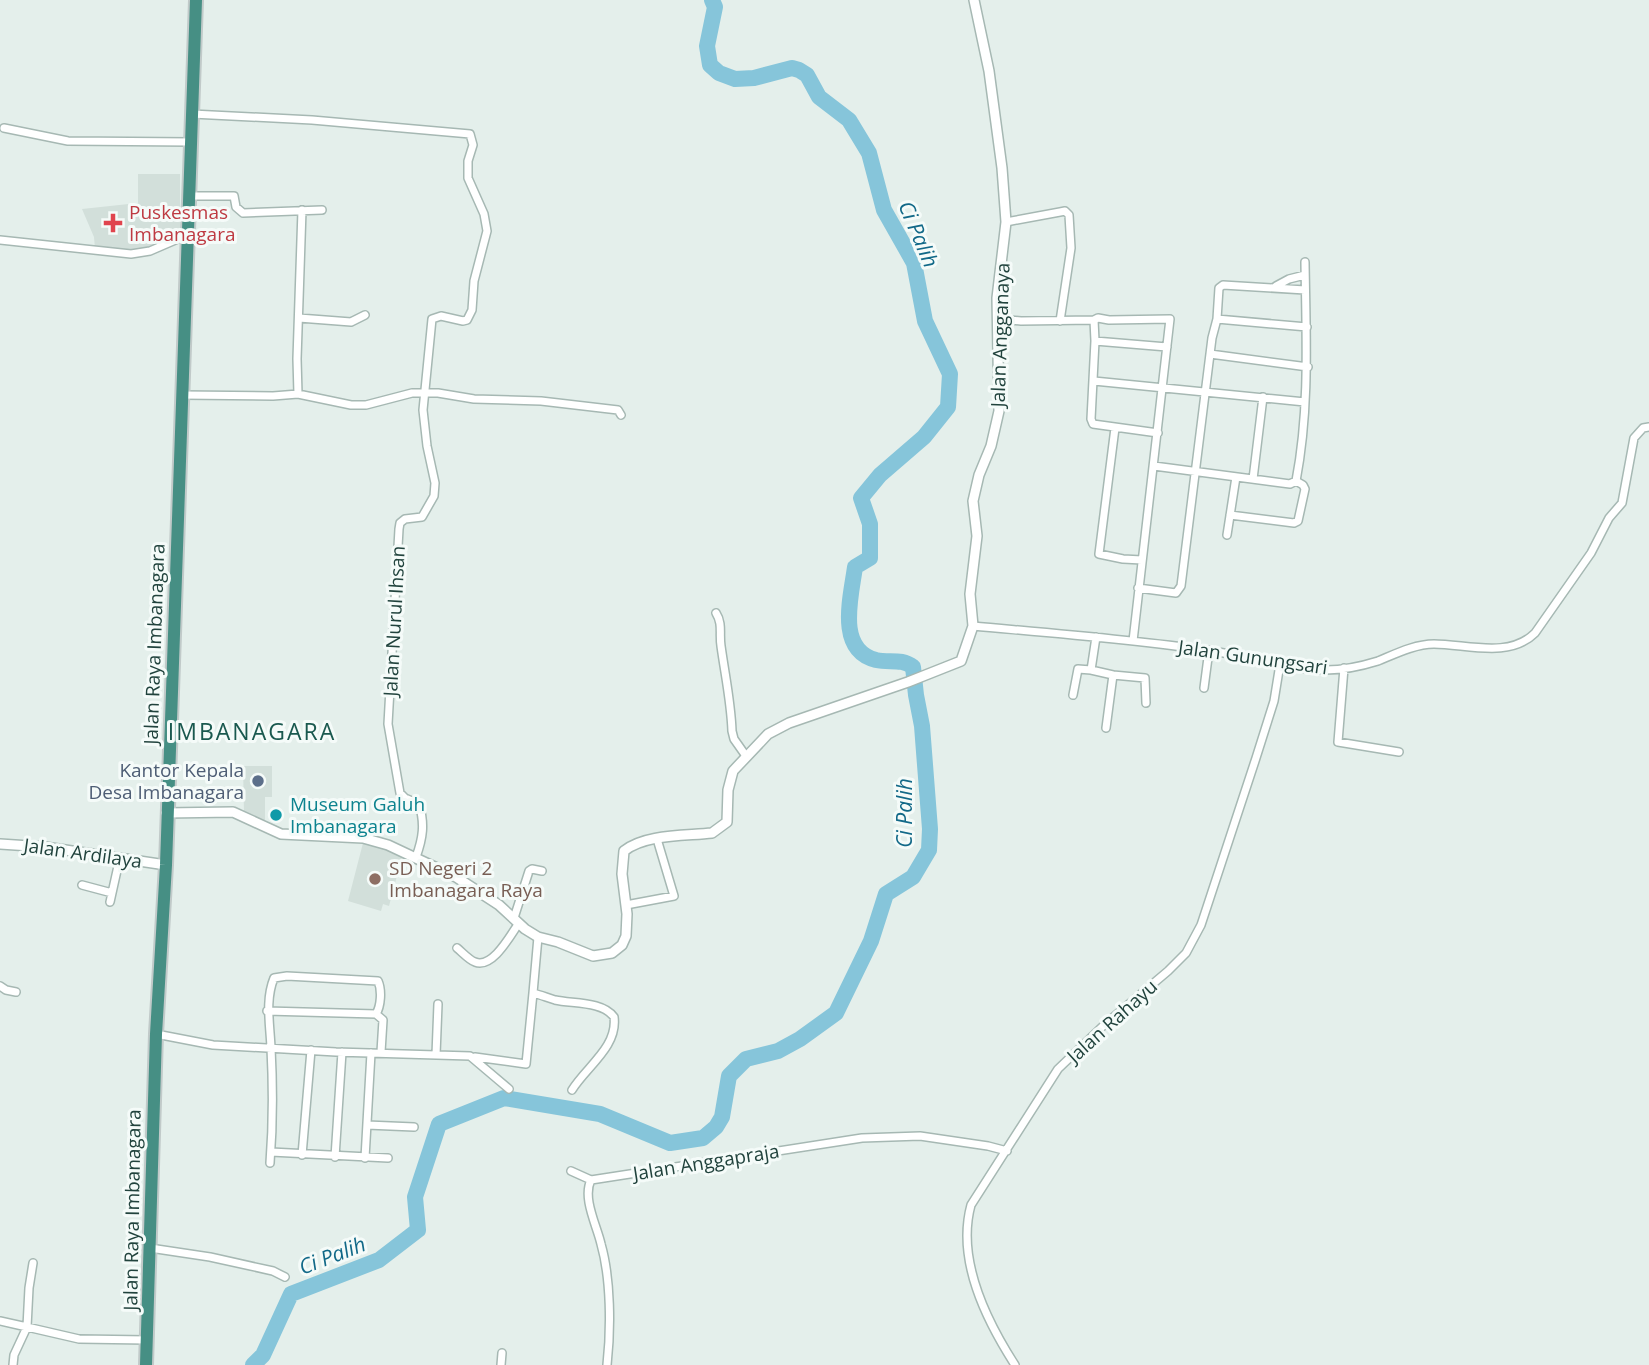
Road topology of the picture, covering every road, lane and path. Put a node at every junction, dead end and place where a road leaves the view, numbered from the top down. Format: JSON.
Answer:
{"nodes":[{"id":1,"x":974,"y":0,"type":"edge"},
{"id":2,"x":197,"y":3,"type":"edge"},
{"id":3,"x":192,"y":114,"type":"junction"},
{"id":4,"x":4,"y":128,"type":"dead end"},
{"id":5,"x":191,"y":142,"type":"junction"},
{"id":6,"x":188,"y":197,"type":"junction"},
{"id":7,"x":302,"y":210,"type":"junction"},
{"id":8,"x":322,"y":210,"type":"dead end"},
{"id":9,"x":1006,"y":222,"type":"junction"},
{"id":10,"x":188,"y":234,"type":"junction"},
{"id":11,"x":0,"y":240,"type":"edge"},
{"id":12,"x":1305,"y":262,"type":"dead end"},
{"id":13,"x":1305,"y":275,"type":"junction"},
{"id":14,"x":1276,"y":287,"type":"junction"},
{"id":15,"x":1305,"y":290,"type":"junction"},
{"id":16,"x":365,"y":315,"type":"dead end"},
{"id":17,"x":299,"y":318,"type":"junction"},
{"id":18,"x":998,"y":319,"type":"junction"},
{"id":19,"x":1217,"y":319,"type":"junction"},
{"id":20,"x":1094,"y":320,"type":"junction"},
{"id":21,"x":1060,"y":321,"type":"junction"},
{"id":22,"x":1307,"y":327,"type":"junction"},
{"id":23,"x":1095,"y":341,"type":"junction"},
{"id":24,"x":1167,"y":347,"type":"junction"},
{"id":25,"x":1210,"y":354,"type":"junction"},
{"id":26,"x":1308,"y":367,"type":"junction"},
{"id":27,"x":1094,"y":381,"type":"junction"},
{"id":28,"x":1163,"y":387,"type":"junction"},
{"id":29,"x":423,"y":392,"type":"junction"},
{"id":30,"x":1206,"y":392,"type":"junction"},
{"id":31,"x":299,"y":394,"type":"junction"},
{"id":32,"x":182,"y":395,"type":"junction"},
{"id":33,"x":1263,"y":397,"type":"junction"},
{"id":34,"x":1305,"y":402,"type":"junction"},
{"id":35,"x":621,"y":415,"type":"dead end"},
{"id":36,"x":1649,"y":427,"type":"edge"},
{"id":37,"x":1115,"y":428,"type":"junction"},
{"id":38,"x":1158,"y":433,"type":"junction"},
{"id":39,"x":1154,"y":466,"type":"junction"},
{"id":40,"x":1195,"y":472,"type":"junction"},
{"id":41,"x":1236,"y":477,"type":"junction"},
{"id":42,"x":1253,"y":479,"type":"junction"},
{"id":43,"x":1296,"y":481,"type":"junction"},
{"id":44,"x":1230,"y":515,"type":"junction"},
{"id":45,"x":1227,"y":534,"type":"dead end"},
{"id":46,"x":1142,"y":560,"type":"junction"},
{"id":47,"x":1138,"y":588,"type":"junction"},
{"id":48,"x":716,"y":613,"type":"dead end"},
{"id":49,"x":973,"y":626,"type":"junction"},
{"id":50,"x":1096,"y":637,"type":"junction"},
{"id":51,"x":1133,"y":641,"type":"junction"},
{"id":52,"x":1209,"y":650,"type":"junction"},
{"id":53,"x":1280,"y":664,"type":"junction"},
{"id":54,"x":1344,"y":668,"type":"junction"},
{"id":55,"x":1091,"y":670,"type":"junction"},
{"id":56,"x":1113,"y":675,"type":"junction"},
{"id":57,"x":1204,"y":688,"type":"dead end"},
{"id":58,"x":1073,"y":695,"type":"dead end"},
{"id":59,"x":1146,"y":703,"type":"dead end"},
{"id":60,"x":1106,"y":728,"type":"dead end"},
{"id":61,"x":1399,"y":752,"type":"dead end"},
{"id":62,"x":746,"y":756,"type":"junction"},
{"id":63,"x":166,"y":813,"type":"junction"},
{"id":64,"x":657,"y":839,"type":"junction"},
{"id":65,"x":0,"y":844,"type":"edge"},
{"id":66,"x":120,"y":857,"type":"junction"},
{"id":67,"x":416,"y":858,"type":"junction"},
{"id":68,"x":166,"y":865,"type":"junction"},
{"id":69,"x":542,"y":871,"type":"dead end"},
{"id":70,"x":82,"y":885,"type":"dead end"},
{"id":71,"x":112,"y":893,"type":"junction"},
{"id":72,"x":110,"y":902,"type":"dead end"},
{"id":73,"x":626,"y":905,"type":"junction"},
{"id":74,"x":516,"y":920,"type":"junction"},
{"id":75,"x":538,"y":937,"type":"junction"},
{"id":76,"x":457,"y":948,"type":"dead end"},
{"id":77,"x":0,"y":986,"type":"edge"},
{"id":78,"x":16,"y":992,"type":"dead end"},
{"id":79,"x":533,"y":993,"type":"junction"},
{"id":80,"x":438,"y":1004,"type":"dead end"},
{"id":81,"x":267,"y":1011,"type":"junction"},
{"id":82,"x":376,"y":1014,"type":"junction"},
{"id":83,"x":156,"y":1034,"type":"junction"},
{"id":84,"x":271,"y":1048,"type":"junction"},
{"id":85,"x":311,"y":1050,"type":"junction"},
{"id":86,"x":342,"y":1052,"type":"junction"},
{"id":87,"x":371,"y":1052,"type":"junction"},
{"id":88,"x":381,"y":1052,"type":"junction"},
{"id":89,"x":436,"y":1055,"type":"junction"},
{"id":90,"x":470,"y":1056,"type":"junction"},
{"id":91,"x":504,"y":1063,"type":"junction"},
{"id":92,"x":496,"y":1078,"type":"junction"},
{"id":93,"x":509,"y":1089,"type":"dead end"},
{"id":94,"x":572,"y":1090,"type":"dead end"},
{"id":95,"x":367,"y":1125,"type":"junction"},
{"id":96,"x":414,"y":1127,"type":"dead end"},
{"id":97,"x":1007,"y":1151,"type":"junction"},
{"id":98,"x":271,"y":1152,"type":"junction"},
{"id":99,"x":302,"y":1155,"type":"junction"},
{"id":100,"x":335,"y":1157,"type":"junction"},
{"id":101,"x":365,"y":1158,"type":"junction"},
{"id":102,"x":388,"y":1158,"type":"dead end"},
{"id":103,"x":270,"y":1163,"type":"dead end"},
{"id":104,"x":572,"y":1171,"type":"dead end"},
{"id":105,"x":591,"y":1180,"type":"junction"},
{"id":106,"x":150,"y":1248,"type":"junction"},
{"id":107,"x":33,"y":1263,"type":"dead end"},
{"id":108,"x":285,"y":1277,"type":"dead end"},
{"id":109,"x":0,"y":1321,"type":"edge"},
{"id":110,"x":27,"y":1327,"type":"junction"},
{"id":111,"x":147,"y":1340,"type":"junction"},
{"id":112,"x":502,"y":1353,"type":"dead end"},
{"id":113,"x":13,"y":1365,"type":"edge"},
{"id":114,"x":146,"y":1365,"type":"edge"},
{"id":115,"x":501,"y":1365,"type":"edge"},
{"id":116,"x":607,"y":1365,"type":"edge"},
{"id":117,"x":1015,"y":1365,"type":"edge"}],
"edges":[{"from":1,"to":9,"type":"street","name":"Jalan Angganaya"},
{"from":2,"to":3,"type":"highway","name":"Jalan Raya Imbanagara"},
{"from":3,"to":5,"type":"highway","name":"Jalan Raya Imbanagara"},
{"from":3,"to":29,"type":"street"},
{"from":4,"to":5,"type":"street"},
{"from":5,"to":6,"type":"highway","name":"Jalan Raya Imbanagara"},
{"from":6,"to":7,"type":"street"},
{"from":6,"to":10,"type":"highway","name":"Jalan Raya Imbanagara"},
{"from":7,"to":8,"type":"street"},
{"from":7,"to":17,"type":"street"},
{"from":9,"to":18,"type":"street","name":"Jalan Angganaya"},
{"from":9,"to":21,"type":"street"},
{"from":10,"to":11,"type":"street"},
{"from":10,"to":32,"type":"highway","name":"Jalan Raya Imbanagara"},
{"from":12,"to":13,"type":"street"},
{"from":13,"to":14,"type":"street"},
{"from":13,"to":15,"type":"street"},
{"from":14,"to":15,"type":"street"},
{"from":14,"to":19,"type":"street"},
{"from":15,"to":22,"type":"street"},
{"from":16,"to":17,"type":"street"},
{"from":17,"to":31,"type":"street"},
{"from":18,"to":21,"type":"street"},
{"from":18,"to":49,"type":"street","name":"Jalan Angganaya"},
{"from":19,"to":22,"type":"street"},
{"from":19,"to":25,"type":"street"},
{"from":20,"to":21,"type":"street"},
{"from":20,"to":23,"type":"street"},
{"from":20,"to":24,"type":"street"},
{"from":22,"to":26,"type":"street"},
{"from":23,"to":24,"type":"street"},
{"from":23,"to":27,"type":"street"},
{"from":24,"to":28,"type":"street"},
{"from":25,"to":26,"type":"street"},
{"from":25,"to":30,"type":"street"},
{"from":26,"to":34,"type":"street"},
{"from":27,"to":28,"type":"street"},
{"from":27,"to":37,"type":"street"},
{"from":28,"to":30,"type":"street"},
{"from":28,"to":38,"type":"street"},
{"from":29,"to":31,"type":"street"},
{"from":29,"to":35,"type":"street"},
{"from":29,"to":67,"type":"street","name":"Jalan Nurul Ihsan"},
{"from":30,"to":33,"type":"street"},
{"from":30,"to":40,"type":"street"},
{"from":31,"to":32,"type":"street"},
{"from":32,"to":63,"type":"highway","name":"Jalan Raya Imbanagara"},
{"from":33,"to":34,"type":"street"},
{"from":33,"to":42,"type":"street"},
{"from":34,"to":43,"type":"street"},
{"from":36,"to":54,"type":"street","name":"Jalan Gunungsari"},
{"from":37,"to":38,"type":"street"},
{"from":37,"to":46,"type":"street"},
{"from":38,"to":39,"type":"street"},
{"from":39,"to":40,"type":"street"},
{"from":39,"to":46,"type":"street"},
{"from":40,"to":41,"type":"street"},
{"from":40,"to":47,"type":"street"},
{"from":41,"to":42,"type":"street"},
{"from":41,"to":44,"type":"street"},
{"from":42,"to":43,"type":"street"},
{"from":43,"to":44,"type":"street"},
{"from":44,"to":45,"type":"street"},
{"from":46,"to":47,"type":"street"},
{"from":47,"to":51,"type":"street"},
{"from":48,"to":62,"type":"street"},
{"from":49,"to":50,"type":"street","name":"Jalan Gunungsari"},
{"from":49,"to":62,"type":"street"},
{"from":50,"to":51,"type":"street","name":"Jalan Gunungsari"},
{"from":50,"to":55,"type":"street"},
{"from":51,"to":52,"type":"street","name":"Jalan Gunungsari"},
{"from":52,"to":53,"type":"street","name":"Jalan Gunungsari"},
{"from":52,"to":57,"type":"street"},
{"from":53,"to":54,"type":"street","name":"Jalan Gunungsari"},
{"from":53,"to":97,"type":"street","name":"Jalan Rahayu"},
{"from":54,"to":61,"type":"street"},
{"from":55,"to":56,"type":"street"},
{"from":55,"to":58,"type":"street"},
{"from":56,"to":59,"type":"street"},
{"from":56,"to":60,"type":"street"},
{"from":62,"to":64,"type":"street"},
{"from":63,"to":67,"type":"street"},
{"from":63,"to":68,"type":"highway","name":"Jalan Raya Imbanagara"},
{"from":64,"to":73,"type":"street"},
{"from":64,"to":73,"type":"street"},
{"from":65,"to":66,"type":"street","name":"Jalan Ardilaya"},
{"from":66,"to":68,"type":"street","name":"Jalan Ardilaya"},
{"from":66,"to":71,"type":"street"},
{"from":67,"to":74,"type":"street"},
{"from":68,"to":83,"type":"highway","name":"Jalan Raya Imbanagara"},
{"from":69,"to":74,"type":"street"},
{"from":70,"to":71,"type":"street"},
{"from":71,"to":72,"type":"street"},
{"from":73,"to":75,"type":"street"},
{"from":74,"to":75,"type":"street"},
{"from":74,"to":76,"type":"street"},
{"from":75,"to":79,"type":"street"},
{"from":77,"to":78,"type":"street"},
{"from":79,"to":91,"type":"street"},
{"from":79,"to":94,"type":"street"},
{"from":80,"to":89,"type":"street"},
{"from":81,"to":82,"type":"street"},
{"from":81,"to":82,"type":"street"},
{"from":81,"to":84,"type":"street"},
{"from":82,"to":88,"type":"street"},
{"from":83,"to":84,"type":"street"},
{"from":83,"to":106,"type":"highway","name":"Jalan Raya Imbanagara"},
{"from":84,"to":85,"type":"street"},
{"from":84,"to":98,"type":"street"},
{"from":85,"to":86,"type":"street"},
{"from":85,"to":99,"type":"street"},
{"from":86,"to":87,"type":"street"},
{"from":86,"to":100,"type":"street"},
{"from":87,"to":88,"type":"street"},
{"from":87,"to":95,"type":"street"},
{"from":88,"to":89,"type":"street"},
{"from":89,"to":90,"type":"street"},
{"from":90,"to":91,"type":"street"},
{"from":90,"to":92,"type":"street"},
{"from":91,"to":92,"type":"street"},
{"from":92,"to":93,"type":"street"},
{"from":95,"to":96,"type":"street"},
{"from":95,"to":101,"type":"street"},
{"from":97,"to":105,"type":"street","name":"Jalan Anggapraja"},
{"from":97,"to":117,"type":"street","name":"Jalan Rahayu"},
{"from":98,"to":99,"type":"street"},
{"from":98,"to":103,"type":"street"},
{"from":99,"to":100,"type":"street"},
{"from":100,"to":101,"type":"street"},
{"from":101,"to":102,"type":"street"},
{"from":104,"to":105,"type":"street"},
{"from":105,"to":116,"type":"street"},
{"from":106,"to":108,"type":"street"},
{"from":106,"to":111,"type":"highway","name":"Jalan Raya Imbanagara"},
{"from":107,"to":110,"type":"street"},
{"from":109,"to":110,"type":"street"},
{"from":110,"to":111,"type":"street"},
{"from":110,"to":113,"type":"street"},
{"from":111,"to":114,"type":"highway","name":"Jalan Raya Imbanagara"},
{"from":112,"to":115,"type":"street"}]}
